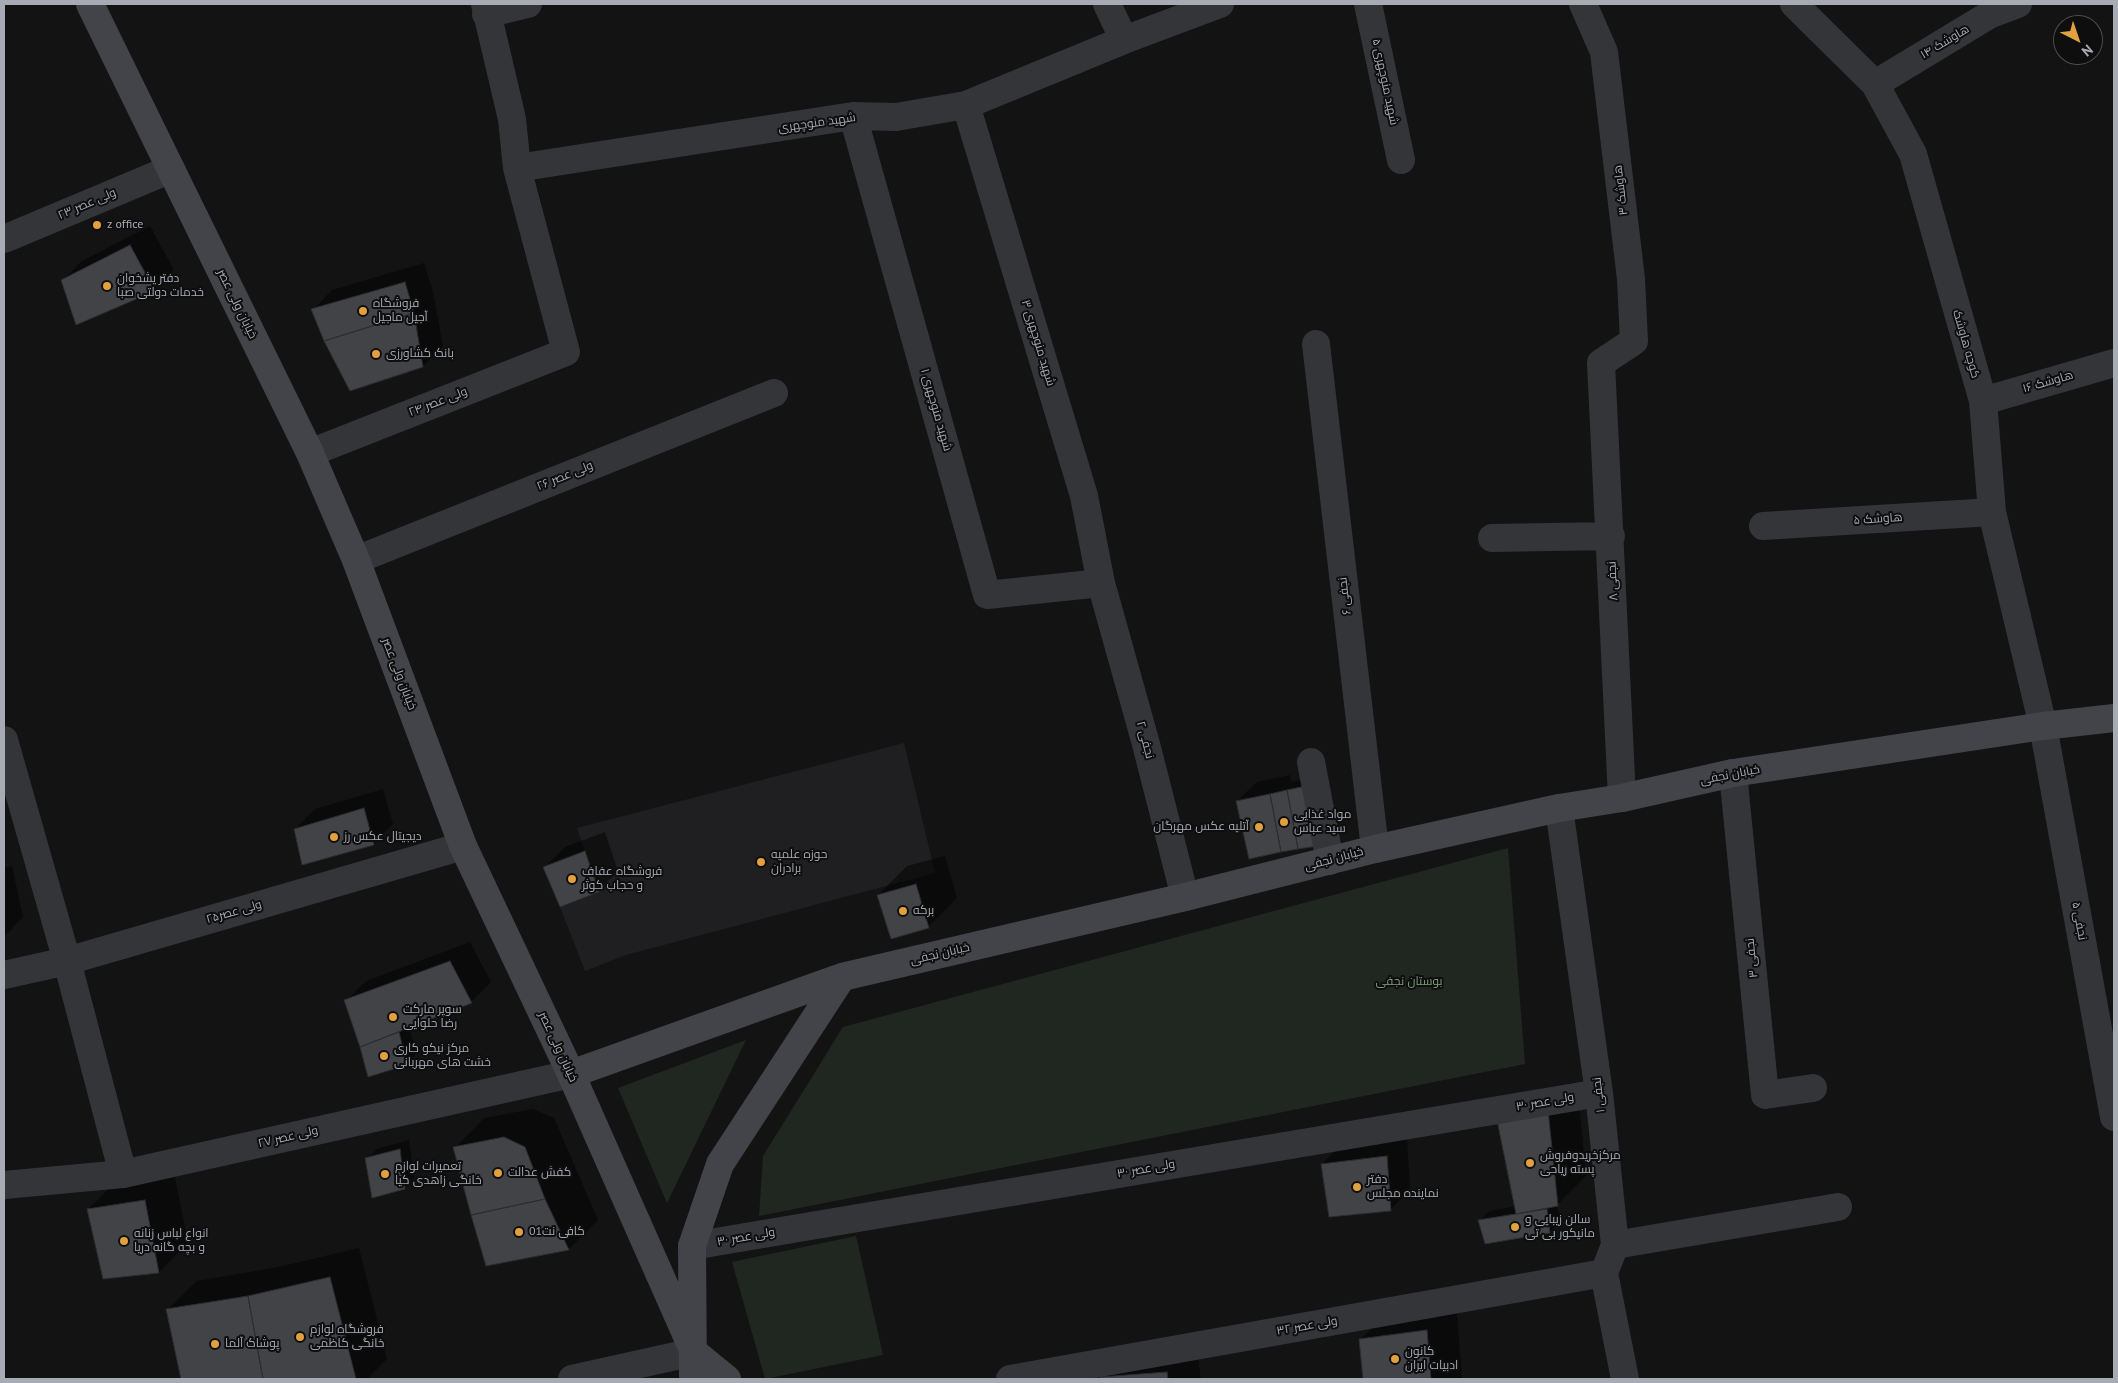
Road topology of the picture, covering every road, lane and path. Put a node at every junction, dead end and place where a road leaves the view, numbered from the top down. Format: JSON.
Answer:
{"nodes":[{"id":1,"x":90,"y":4,"type":"edge"},
{"id":2,"x":528,"y":4,"type":"edge"},
{"id":3,"x":1107,"y":4,"type":"edge"},
{"id":4,"x":1220,"y":4,"type":"edge"},
{"id":5,"x":1368,"y":4,"type":"edge"},
{"id":6,"x":1583,"y":4,"type":"edge"},
{"id":7,"x":1794,"y":4,"type":"edge"},
{"id":8,"x":2018,"y":4,"type":"edge"},
{"id":9,"x":486,"y":9,"type":"edge"},
{"id":10,"x":1124,"y":40,"type":"junction"},
{"id":11,"x":1875,"y":84,"type":"junction"},
{"id":12,"x":966,"y":105,"type":"junction"},
{"id":13,"x":853,"y":116,"type":"junction"},
{"id":14,"x":1401,"y":160,"type":"dead end"},
{"id":15,"x":517,"y":168,"type":"junction"},
{"id":16,"x":171,"y":169,"type":"junction"},
{"id":17,"x":4,"y":239,"type":"edge"},
{"id":18,"x":1316,"y":344,"type":"dead end"},
{"id":19,"x":1601,"y":363,"type":"joint"},
{"id":20,"x":2114,"y":363,"type":"edge"},
{"id":21,"x":774,"y":393,"type":"dead end"},
{"id":22,"x":1983,"y":401,"type":"junction"},
{"id":23,"x":310,"y":453,"type":"junction"},
{"id":24,"x":1992,"y":512,"type":"junction"},
{"id":25,"x":1763,"y":526,"type":"dead end"},
{"id":26,"x":1611,"y":536,"type":"junction"},
{"id":27,"x":1492,"y":538,"type":"dead end"},
{"id":28,"x":356,"y":560,"type":"junction"},
{"id":29,"x":1101,"y":583,"type":"junction"},
{"id":30,"x":2114,"y":718,"type":"edge"},
{"id":31,"x":2043,"y":726,"type":"junction"},
{"id":32,"x":4,"y":740,"type":"edge"},
{"id":33,"x":1311,"y":762,"type":"dead end"},
{"id":34,"x":1733,"y":773,"type":"junction"},
{"id":35,"x":1622,"y":798,"type":"junction"},
{"id":36,"x":1559,"y":808,"type":"junction"},
{"id":37,"x":463,"y":846,"type":"junction"},
{"id":38,"x":1375,"y":848,"type":"junction"},
{"id":39,"x":1330,"y":861,"type":"junction"},
{"id":40,"x":1185,"y":897,"type":"junction"},
{"id":41,"x":67,"y":961,"type":"junction"},
{"id":42,"x":4,"y":975,"type":"edge"},
{"id":43,"x":842,"y":977,"type":"junction"},
{"id":44,"x":571,"y":1074,"type":"junction"},
{"id":45,"x":1813,"y":1088,"type":"dead end"},
{"id":46,"x":1599,"y":1093,"type":"junction"},
{"id":47,"x":2114,"y":1117,"type":"edge"},
{"id":48,"x":123,"y":1174,"type":"junction"},
{"id":49,"x":4,"y":1185,"type":"edge"},
{"id":50,"x":1838,"y":1207,"type":"dead end"},
{"id":51,"x":1615,"y":1245,"type":"junction"},
{"id":52,"x":692,"y":1246,"type":"junction"},
{"id":53,"x":1604,"y":1273,"type":"junction"},
{"id":54,"x":694,"y":1352,"type":"junction"},
{"id":55,"x":572,"y":1379,"type":"edge"},
{"id":56,"x":693,"y":1379,"type":"edge"},
{"id":57,"x":727,"y":1379,"type":"edge"},
{"id":58,"x":1010,"y":1379,"type":"edge"},
{"id":59,"x":1625,"y":1379,"type":"edge"}],
"edges":[{"from":1,"to":16,"type":"street","name":"خیابان ولی عصر"},
{"from":2,"to":9,"type":"street"},
{"from":3,"to":10,"type":"street"},
{"from":4,"to":10,"type":"street","name":"شهید منوچهری"},
{"from":5,"to":14,"type":"street","name":"شهید منوچهری ۵"},
{"from":6,"to":19,"type":"street","name":"هاوشک ۳"},
{"from":7,"to":11,"type":"street","name":"کوچه هاوشک"},
{"from":8,"to":11,"type":"street","name":"هاوشک ۱۴"},
{"from":9,"to":15,"type":"street"},
{"from":10,"to":12,"type":"street","name":"شهید منوچهری"},
{"from":11,"to":22,"type":"street","name":"کوچه هاوشک"},
{"from":12,"to":13,"type":"street","name":"شهید منوچهری"},
{"from":12,"to":29,"type":"street","name":"شهید منوچهری ۳"},
{"from":13,"to":15,"type":"street","name":"شهید منوچهری"},
{"from":13,"to":29,"type":"street","name":"شهید منوچهری ۱"},
{"from":15,"to":23,"type":"street","name":"ولی عصر ۲۴"},
{"from":16,"to":17,"type":"street","name":"ولی عصر ۲۳"},
{"from":16,"to":23,"type":"street","name":"خیابان ولی عصر"},
{"from":18,"to":38,"type":"street","name":"نجفی ۶"},
{"from":19,"to":26,"type":"street","name":"نجفی ۸"},
{"from":20,"to":22,"type":"street","name":"هاوشک ۱۶"},
{"from":21,"to":28,"type":"street","name":"ولی عصر ۲۶"},
{"from":22,"to":24,"type":"street","name":"کوچه هاوشک"},
{"from":23,"to":28,"type":"street","name":"خیابان ولی عصر"},
{"from":24,"to":25,"type":"street","name":"هاوشک ۵"},
{"from":24,"to":31,"type":"street","name":"کوچه هاوشک"},
{"from":26,"to":27,"type":"street"},
{"from":26,"to":35,"type":"street","name":"نجفی ۸"},
{"from":28,"to":37,"type":"street","name":"خیابان ولی عصر"},
{"from":29,"to":40,"type":"street","name":"نجفی ۲"},
{"from":30,"to":31,"type":"street","name":"خیابان نجفی"},
{"from":31,"to":34,"type":"street","name":"خیابان نجفی"},
{"from":31,"to":47,"type":"street","name":"نجفی ۵"},
{"from":32,"to":41,"type":"street"},
{"from":33,"to":39,"type":"street"},
{"from":34,"to":35,"type":"street","name":"خیابان نجفی"},
{"from":34,"to":45,"type":"street","name":"نجفی ۳"},
{"from":35,"to":36,"type":"street","name":"خیابان نجفی"},
{"from":36,"to":38,"type":"street","name":"خیابان نجفی"},
{"from":36,"to":46,"type":"street","name":"نجفی ۱"},
{"from":37,"to":41,"type":"street","name":"ولی عصر۲۵"},
{"from":37,"to":44,"type":"street","name":"خیابان ولی عصر"},
{"from":38,"to":39,"type":"street","name":"خیابان نجفی"},
{"from":39,"to":40,"type":"street","name":"خیابان نجفی"},
{"from":40,"to":43,"type":"street","name":"خیابان نجفی"},
{"from":41,"to":42,"type":"street","name":"ولی عصر۲۵"},
{"from":41,"to":48,"type":"street"},
{"from":43,"to":44,"type":"street","name":"خیابان نجفی"},
{"from":43,"to":52,"type":"street"},
{"from":44,"to":48,"type":"street","name":"ولی عصر ۲۷"},
{"from":44,"to":54,"type":"street","name":"خیابان ولی عصر"},
{"from":46,"to":51,"type":"street","name":"نجفی ۱"},
{"from":46,"to":52,"type":"street","name":"ولی عصر ۳۰"},
{"from":48,"to":49,"type":"street","name":"ولی عصر ۲۷"},
{"from":50,"to":51,"type":"street"},
{"from":51,"to":53,"type":"street","name":"نجفی ۱"},
{"from":52,"to":54,"type":"street"},
{"from":53,"to":58,"type":"street","name":"ولی عصر ۳۲"},
{"from":53,"to":59,"type":"street"},
{"from":54,"to":55,"type":"street"},
{"from":54,"to":56,"type":"street","name":"خیابان ولی عصر"},
{"from":54,"to":57,"type":"street","name":"خیابان ولی عصر"}]}
